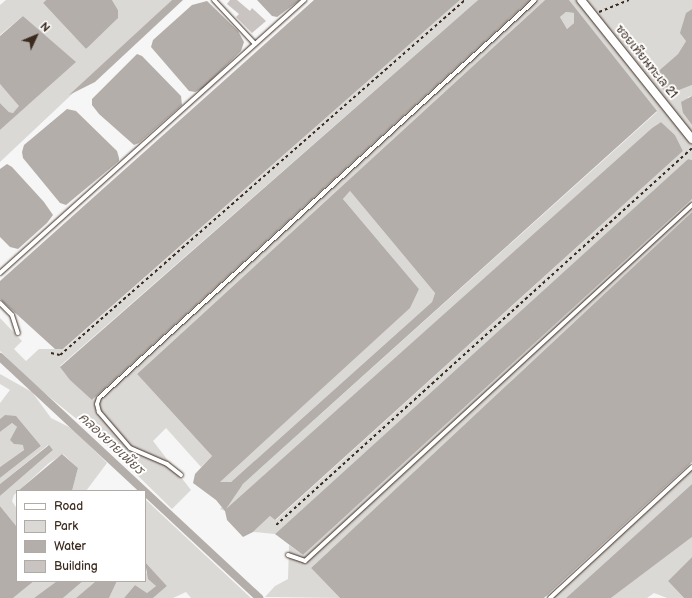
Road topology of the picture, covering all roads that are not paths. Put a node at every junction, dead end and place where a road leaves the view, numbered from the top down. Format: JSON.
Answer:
{"nodes":[{"id":1,"x":214,"y":0,"type":"edge"},
{"id":2,"x":304,"y":0,"type":"edge"},
{"id":3,"x":535,"y":0,"type":"edge"},
{"id":4,"x":581,"y":0,"type":"edge"},
{"id":5,"x":255,"y":44,"type":"junction"},
{"id":6,"x":692,"y":139,"type":"edge"},
{"id":7,"x":692,"y":205,"type":"edge"},
{"id":8,"x":0,"y":274,"type":"edge"},
{"id":9,"x":0,"y":303,"type":"edge"},
{"id":10,"x":18,"y":333,"type":"dead end"},
{"id":11,"x":692,"y":467,"type":"edge"},
{"id":12,"x":181,"y":475,"type":"dead end"},
{"id":13,"x":288,"y":555,"type":"dead end"},
{"id":14,"x":550,"y":598,"type":"edge"}],
"edges":[{"from":1,"to":5,"type":"lane"},
{"from":2,"to":5,"type":"lane"},
{"from":3,"to":12,"type":"lane"},
{"from":4,"to":6,"type":"street","name":"ซอยเทียนทะเล 21"},
{"from":5,"to":8,"type":"lane"},
{"from":7,"to":13,"type":"lane"},
{"from":9,"to":10,"type":"lane"},
{"from":11,"to":14,"type":"lane"}]}
